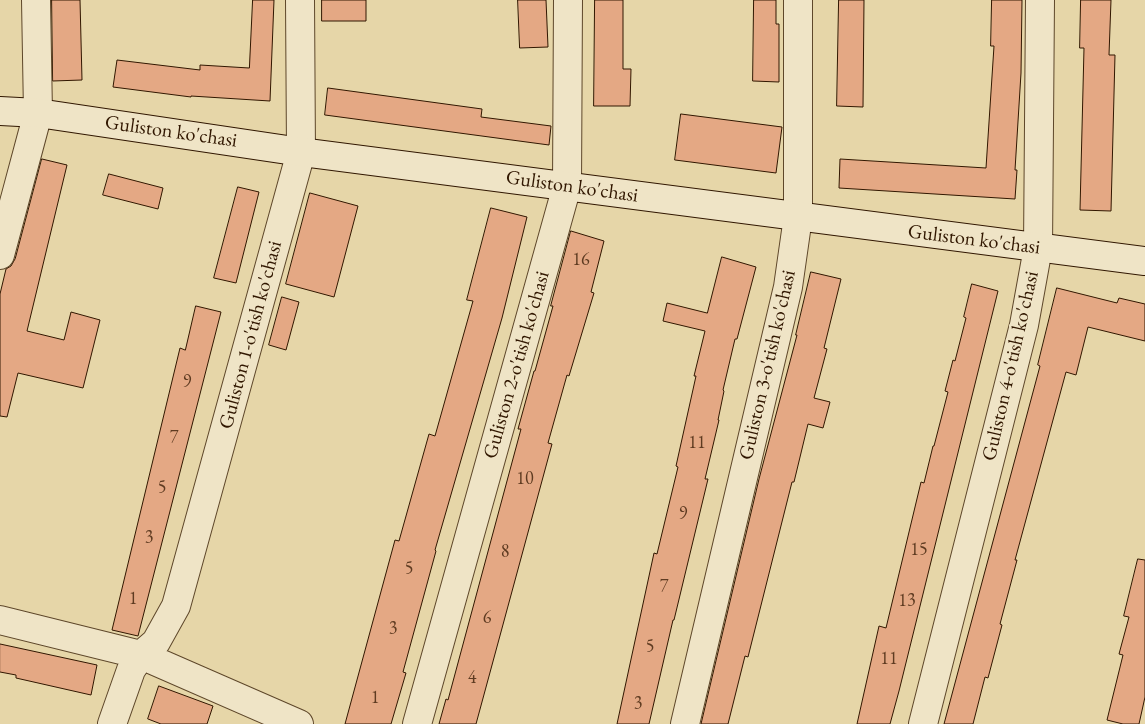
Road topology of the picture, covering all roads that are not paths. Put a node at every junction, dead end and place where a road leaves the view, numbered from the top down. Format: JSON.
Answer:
{"nodes":[{"id":1,"x":36,"y":0,"type":"edge"},
{"id":2,"x":300,"y":0,"type":"edge"},
{"id":3,"x":568,"y":0,"type":"edge"},
{"id":4,"x":798,"y":0,"type":"edge"},
{"id":5,"x":1040,"y":0,"type":"edge"},
{"id":6,"x":0,"y":111,"type":"edge"},
{"id":7,"x":38,"y":113,"type":"junction"},
{"id":8,"x":302,"y":152,"type":"junction"},
{"id":9,"x":567,"y":186,"type":"junction"},
{"id":10,"x":798,"y":217,"type":"junction"},
{"id":11,"x":1038,"y":248,"type":"junction"},
{"id":12,"x":0,"y":254,"type":"edge"},
{"id":13,"x":1145,"y":261,"type":"edge"},
{"id":14,"x":0,"y":620,"type":"edge"},
{"id":15,"x":142,"y":655,"type":"junction"},
{"id":16,"x":112,"y":724,"type":"edge"},
{"id":17,"x":299,"y":724,"type":"edge"},
{"id":18,"x":417,"y":724,"type":"edge"},
{"id":19,"x":685,"y":724,"type":"edge"},
{"id":20,"x":923,"y":724,"type":"edge"}],
"edges":[{"from":1,"to":7,"type":"street"},
{"from":2,"to":8,"type":"street","name":"Guliston 1-o'tish ko'chasi"},
{"from":3,"to":9,"type":"street","name":"Guliston 2-o'tish ko'chasi"},
{"from":4,"to":10,"type":"street","name":"Guliston 3-o'tish ko'chasi"},
{"from":5,"to":11,"type":"street","name":"Guliston 4-o'tish ko'chasi"},
{"from":6,"to":7,"type":"street","name":"Guliston ko'chasi"},
{"from":7,"to":8,"type":"street","name":"Guliston ko'chasi"},
{"from":7,"to":12,"type":"street"},
{"from":8,"to":9,"type":"street","name":"Guliston ko'chasi"},
{"from":8,"to":15,"type":"street","name":"Guliston 1-o'tish ko'chasi"},
{"from":9,"to":10,"type":"street","name":"Guliston ko'chasi"},
{"from":9,"to":18,"type":"street","name":"Guliston 2-o'tish ko'chasi"},
{"from":10,"to":11,"type":"street","name":"Guliston ko'chasi"},
{"from":10,"to":19,"type":"street","name":"Guliston 3-o'tish ko'chasi"},
{"from":11,"to":13,"type":"street","name":"Guliston ko'chasi"},
{"from":11,"to":20,"type":"street","name":"Guliston 4-o'tish ko'chasi"},
{"from":14,"to":15,"type":"street"},
{"from":15,"to":16,"type":"street","name":"Guliston 1-o'tish ko'chasi"},
{"from":15,"to":17,"type":"street"}]}
